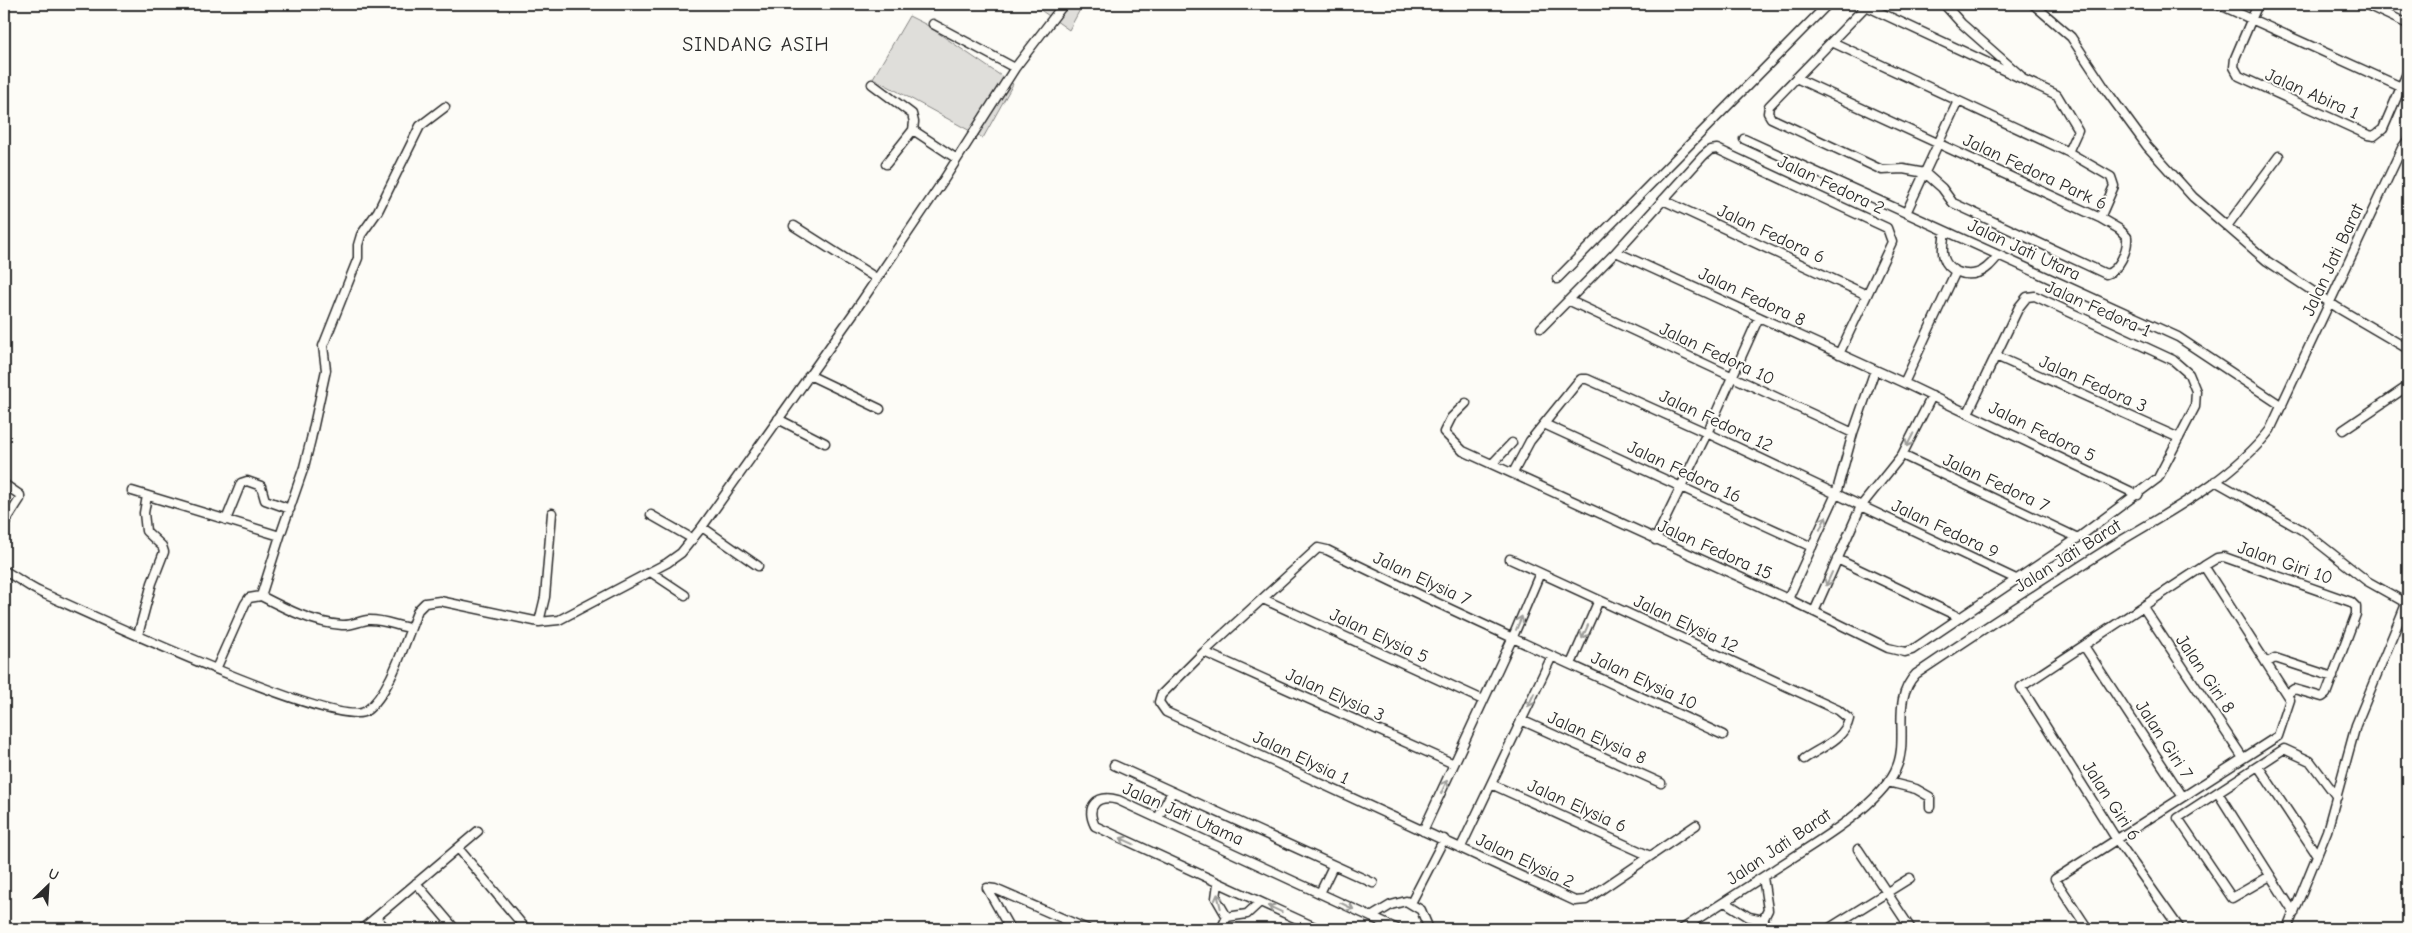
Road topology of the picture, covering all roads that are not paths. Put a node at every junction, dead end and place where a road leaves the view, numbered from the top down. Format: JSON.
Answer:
{"nodes":[{"id":1,"x":1064,"y":4,"type":"edge"},
{"id":2,"x":1828,"y":4,"type":"edge"},
{"id":3,"x":1944,"y":4,"type":"edge"},
{"id":4,"x":2033,"y":4,"type":"edge"},
{"id":5,"x":2218,"y":4,"type":"edge"},
{"id":6,"x":2258,"y":4,"type":"edge"},
{"id":7,"x":2365,"y":4,"type":"edge"},
{"id":8,"x":1867,"y":5,"type":"edge"},
{"id":9,"x":2251,"y":19,"type":"junction"},
{"id":10,"x":933,"y":24,"type":"dead end"},
{"id":11,"x":2408,"y":24,"type":"edge"},
{"id":12,"x":1832,"y":42,"type":"junction"},
{"id":13,"x":1015,"y":68,"type":"junction"},
{"id":14,"x":2408,"y":71,"type":"edge"},
{"id":15,"x":1796,"y":78,"type":"junction"},
{"id":16,"x":2028,"y":81,"type":"junction"},
{"id":17,"x":872,"y":84,"type":"dead end"},
{"id":18,"x":2401,"y":87,"type":"junction"},
{"id":19,"x":1958,"y":101,"type":"junction"},
{"id":20,"x":445,"y":106,"type":"dead end"},
{"id":21,"x":913,"y":130,"type":"junction"},
{"id":22,"x":1744,"y":139,"type":"dead end"},
{"id":23,"x":2408,"y":140,"type":"edge"},
{"id":24,"x":1938,"y":143,"type":"junction"},
{"id":25,"x":2068,"y":152,"type":"junction"},
{"id":26,"x":2280,"y":156,"type":"dead end"},
{"id":27,"x":957,"y":158,"type":"junction"},
{"id":28,"x":886,"y":164,"type":"dead end"},
{"id":29,"x":1924,"y":173,"type":"junction"},
{"id":30,"x":1663,"y":200,"type":"junction"},
{"id":31,"x":1906,"y":213,"type":"junction"},
{"id":32,"x":2100,"y":218,"type":"junction"},
{"id":33,"x":794,"y":226,"type":"dead end"},
{"id":34,"x":2227,"y":226,"type":"junction"},
{"id":35,"x":1945,"y":231,"type":"junction"},
{"id":36,"x":1616,"y":252,"type":"junction"},
{"id":37,"x":1998,"y":256,"type":"junction"},
{"id":38,"x":1956,"y":271,"type":"junction"},
{"id":39,"x":876,"y":278,"type":"junction"},
{"id":40,"x":1557,"y":279,"type":"dead end"},
{"id":41,"x":1867,"y":295,"type":"junction"},
{"id":42,"x":1570,"y":301,"type":"junction"},
{"id":43,"x":2329,"y":303,"type":"junction"},
{"id":44,"x":1758,"y":317,"type":"junction"},
{"id":45,"x":1541,"y":328,"type":"dead end"},
{"id":46,"x":2408,"y":349,"type":"edge"},
{"id":47,"x":1839,"y":354,"type":"junction"},
{"id":48,"x":1996,"y":356,"type":"junction"},
{"id":49,"x":1875,"y":370,"type":"junction"},
{"id":50,"x":809,"y":375,"type":"junction"},
{"id":51,"x":1731,"y":378,"type":"junction"},
{"id":52,"x":1904,"y":383,"type":"junction"},
{"id":53,"x":2408,"y":386,"type":"edge"},
{"id":54,"x":1932,"y":396,"type":"junction"},
{"id":55,"x":1466,"y":403,"type":"dead end"},
{"id":56,"x":2282,"y":406,"type":"junction"},
{"id":57,"x":880,"y":409,"type":"dead end"},
{"id":58,"x":1968,"y":413,"type":"junction"},
{"id":59,"x":778,"y":419,"type":"junction"},
{"id":60,"x":1544,"y":424,"type":"junction"},
{"id":61,"x":2342,"y":430,"type":"dead end"},
{"id":62,"x":1706,"y":433,"type":"junction"},
{"id":63,"x":1853,"y":433,"type":"junction"},
{"id":64,"x":2179,"y":438,"type":"junction"},
{"id":65,"x":825,"y":442,"type":"dead end"},
{"id":66,"x":1512,"y":443,"type":"dead end"},
{"id":67,"x":1902,"y":455,"type":"junction"},
{"id":68,"x":1492,"y":464,"type":"junction"},
{"id":69,"x":1513,"y":473,"type":"junction"},
{"id":70,"x":2215,"y":481,"type":"junction"},
{"id":71,"x":4,"y":484,"type":"edge"},
{"id":72,"x":1680,"y":486,"type":"junction"},
{"id":73,"x":132,"y":491,"type":"dead end"},
{"id":74,"x":1836,"y":494,"type":"junction"},
{"id":75,"x":2138,"y":495,"type":"junction"},
{"id":76,"x":147,"y":496,"type":"junction"},
{"id":77,"x":1861,"y":506,"type":"junction"},
{"id":78,"x":290,"y":509,"type":"junction"},
{"id":79,"x":552,"y":513,"type":"dead end"},
{"id":80,"x":651,"y":515,"type":"dead end"},
{"id":81,"x":226,"y":520,"type":"junction"},
{"id":82,"x":4,"y":524,"type":"edge"},
{"id":83,"x":702,"y":527,"type":"junction"},
{"id":84,"x":280,"y":536,"type":"junction"},
{"id":85,"x":2078,"y":538,"type":"junction"},
{"id":86,"x":693,"y":539,"type":"junction"},
{"id":87,"x":1655,"y":540,"type":"junction"},
{"id":88,"x":1812,"y":547,"type":"junction"},
{"id":89,"x":1510,"y":559,"type":"dead end"},
{"id":90,"x":1837,"y":559,"type":"junction"},
{"id":91,"x":758,"y":566,"type":"dead end"},
{"id":92,"x":2204,"y":566,"type":"junction"},
{"id":93,"x":4,"y":571,"type":"edge"},
{"id":94,"x":652,"y":573,"type":"junction"},
{"id":95,"x":1540,"y":573,"type":"junction"},
{"id":96,"x":2016,"y":579,"type":"junction"},
{"id":97,"x":685,"y":595,"type":"dead end"},
{"id":98,"x":261,"y":596,"type":"junction"},
{"id":99,"x":1788,"y":599,"type":"junction"},
{"id":100,"x":1263,"y":600,"type":"junction"},
{"id":101,"x":1599,"y":600,"type":"junction"},
{"id":102,"x":2408,"y":602,"type":"edge"},
{"id":103,"x":2143,"y":607,"type":"junction"},
{"id":104,"x":1814,"y":612,"type":"junction"},
{"id":105,"x":1958,"y":617,"type":"junction"},
{"id":106,"x":539,"y":622,"type":"junction"},
{"id":107,"x":410,"y":628,"type":"junction"},
{"id":108,"x":138,"y":635,"type":"junction"},
{"id":109,"x":1512,"y":639,"type":"junction"},
{"id":110,"x":2084,"y":646,"type":"junction"},
{"id":111,"x":1204,"y":652,"type":"junction"},
{"id":112,"x":1552,"y":656,"type":"junction"},
{"id":113,"x":2266,"y":662,"type":"junction"},
{"id":114,"x":1571,"y":664,"type":"junction"},
{"id":115,"x":216,"y":670,"type":"junction"},
{"id":116,"x":2333,"y":677,"type":"junction"},
{"id":117,"x":2021,"y":687,"type":"joint"},
{"id":118,"x":2289,"y":697,"type":"junction"},
{"id":119,"x":1483,"y":700,"type":"junction"},
{"id":120,"x":1521,"y":720,"type":"junction"},
{"id":121,"x":1723,"y":735,"type":"dead end"},
{"id":122,"x":2244,"y":758,"type":"junction"},
{"id":123,"x":1804,"y":759,"type":"dead end"},
{"id":124,"x":1454,"y":764,"type":"junction"},
{"id":125,"x":1114,"y":765,"type":"dead end"},
{"id":126,"x":2258,"y":766,"type":"junction"},
{"id":127,"x":1888,"y":782,"type":"junction"},
{"id":128,"x":1661,"y":783,"type":"dead end"},
{"id":129,"x":1491,"y":784,"type":"junction"},
{"id":130,"x":1172,"y":792,"type":"junction"},
{"id":131,"x":2218,"y":793,"type":"junction"},
{"id":132,"x":2183,"y":797,"type":"junction"},
{"id":133,"x":2337,"y":797,"type":"junction"},
{"id":134,"x":1930,"y":807,"type":"dead end"},
{"id":135,"x":1158,"y":818,"type":"junction"},
{"id":136,"x":1696,"y":825,"type":"dead end"},
{"id":137,"x":478,"y":831,"type":"dead end"},
{"id":138,"x":1423,"y":831,"type":"junction"},
{"id":139,"x":1444,"y":839,"type":"junction"},
{"id":140,"x":2117,"y":840,"type":"junction"},
{"id":141,"x":458,"y":848,"type":"junction"},
{"id":142,"x":1461,"y":848,"type":"junction"},
{"id":143,"x":1858,"y":849,"type":"dead end"},
{"id":144,"x":2317,"y":855,"type":"junction"},
{"id":145,"x":1650,"y":856,"type":"junction"},
{"id":146,"x":1333,"y":866,"type":"junction"},
{"id":147,"x":2270,"y":876,"type":"junction"},
{"id":148,"x":1763,"y":877,"type":"junction"},
{"id":149,"x":1910,"y":878,"type":"dead end"},
{"id":150,"x":416,"y":883,"type":"junction"},
{"id":151,"x":1218,"y":883,"type":"junction"},
{"id":152,"x":1373,"y":883,"type":"dead end"},
{"id":153,"x":1887,"y":892,"type":"junction"},
{"id":154,"x":1320,"y":893,"type":"junction"},
{"id":155,"x":1260,"y":902,"type":"junction"},
{"id":156,"x":1725,"y":902,"type":"junction"},
{"id":157,"x":1411,"y":903,"type":"junction"},
{"id":158,"x":2294,"y":912,"type":"junction"},
{"id":159,"x":1227,"y":917,"type":"junction"},
{"id":160,"x":1371,"y":917,"type":"junction"},
{"id":161,"x":376,"y":918,"type":"junction"},
{"id":162,"x":1763,"y":920,"type":"junction"},
{"id":163,"x":362,"y":929,"type":"edge"},
{"id":164,"x":386,"y":929,"type":"edge"},
{"id":165,"x":455,"y":929,"type":"edge"},
{"id":166,"x":526,"y":929,"type":"edge"},
{"id":167,"x":1010,"y":929,"type":"edge"},
{"id":168,"x":1087,"y":929,"type":"edge"},
{"id":169,"x":1221,"y":929,"type":"edge"},
{"id":170,"x":1319,"y":929,"type":"edge"},
{"id":171,"x":1397,"y":929,"type":"edge"},
{"id":172,"x":1429,"y":929,"type":"edge"},
{"id":173,"x":1682,"y":929,"type":"edge"},
{"id":174,"x":1770,"y":929,"type":"edge"},
{"id":175,"x":1828,"y":929,"type":"edge"},
{"id":176,"x":1911,"y":929,"type":"edge"},
{"id":177,"x":2088,"y":929,"type":"edge"},
{"id":178,"x":2180,"y":929,"type":"edge"},
{"id":179,"x":2287,"y":929,"type":"edge"}],
"edges":[{"from":1,"to":13,"type":"street"},
{"from":2,"to":40,"type":"street"},
{"from":3,"to":16,"type":"street"},
{"from":4,"to":34,"type":"street"},
{"from":5,"to":9,"type":"street"},
{"from":6,"to":9,"type":"street"},
{"from":7,"to":11,"type":"street"},
{"from":8,"to":12,"type":"street"},
{"from":8,"to":16,"type":"street"},
{"from":9,"to":18,"type":"street"},
{"from":9,"to":18,"type":"street","name":"Jalan Abira 1"},
{"from":10,"to":13,"type":"street"},
{"from":12,"to":15,"type":"street"},
{"from":12,"to":19,"type":"street"},
{"from":13,"to":27,"type":"street"},
{"from":14,"to":18,"type":"street"},
{"from":15,"to":24,"type":"street","name":"Jalan Fedora Park 6"},
{"from":15,"to":29,"type":"street"},
{"from":16,"to":25,"type":"street"},
{"from":17,"to":21,"type":"street"},
{"from":19,"to":24,"type":"street"},
{"from":19,"to":25,"type":"street"},
{"from":20,"to":78,"type":"street"},
{"from":21,"to":27,"type":"street"},
{"from":21,"to":28,"type":"street"},
{"from":22,"to":31,"type":"street","name":"Jalan Jati Utara"},
{"from":23,"to":43,"type":"street","name":"Jalan Jati Barat"},
{"from":24,"to":29,"type":"street"},
{"from":24,"to":32,"type":"street","name":"Jalan Fedora Park 6"},
{"from":25,"to":32,"type":"street"},
{"from":26,"to":34,"type":"street"},
{"from":27,"to":39,"type":"street"},
{"from":29,"to":31,"type":"street"},
{"from":29,"to":32,"type":"street","name":"Jalan Fedora Park 6"},
{"from":30,"to":36,"type":"street"},
{"from":30,"to":41,"type":"street","name":"Jalan Fedora 6"},
{"from":30,"to":41,"type":"street","name":"Jalan Fedora 2"},
{"from":31,"to":35,"type":"street","name":"Jalan Jati Utara"},
{"from":33,"to":39,"type":"street"},
{"from":34,"to":43,"type":"street"},
{"from":35,"to":37,"type":"street","name":"Jalan Jati Utara"},
{"from":35,"to":38,"type":"street"},
{"from":36,"to":42,"type":"street"},
{"from":36,"to":44,"type":"street","name":"Jalan Fedora 8"},
{"from":37,"to":38,"type":"street"},
{"from":37,"to":56,"type":"street","name":"Jalan Jati Utara"},
{"from":38,"to":52,"type":"street"},
{"from":39,"to":50,"type":"street"},
{"from":41,"to":47,"type":"street","name":"Jalan Fedora 2"},
{"from":42,"to":45,"type":"street"},
{"from":42,"to":51,"type":"street","name":"Jalan Fedora 10"},
{"from":43,"to":46,"type":"street"},
{"from":43,"to":56,"type":"street","name":"Jalan Jati Barat"},
{"from":44,"to":47,"type":"street","name":"Jalan Fedora 8"},
{"from":44,"to":51,"type":"street"},
{"from":47,"to":49,"type":"street","name":"Jalan Fedora 8"},
{"from":48,"to":58,"type":"street","name":"Jalan Fedora 1"},
{"from":48,"to":64,"type":"street","name":"Jalan Fedora 3"},
{"from":48,"to":64,"type":"street","name":"Jalan Fedora 1"},
{"from":49,"to":52,"type":"street","name":"Jalan Fedora 8"},
{"from":49,"to":63,"type":"street"},
{"from":50,"to":57,"type":"street"},
{"from":50,"to":59,"type":"street"},
{"from":51,"to":62,"type":"street"},
{"from":51,"to":63,"type":"street","name":"Jalan Fedora 10"},
{"from":52,"to":54,"type":"street","name":"Jalan Fedora 5"},
{"from":53,"to":61,"type":"street"},
{"from":54,"to":58,"type":"street","name":"Jalan Fedora 5"},
{"from":54,"to":67,"type":"street","one_way":true},
{"from":55,"to":68,"type":"street","name":"Jalan Fedora 15"},
{"from":56,"to":70,"type":"street","name":"Jalan Jati Barat"},
{"from":58,"to":75,"type":"street","name":"Jalan Fedora 5"},
{"from":59,"to":65,"type":"street"},
{"from":59,"to":83,"type":"street"},
{"from":60,"to":62,"type":"street","name":"Jalan Fedora 12"},
{"from":60,"to":69,"type":"street"},
{"from":60,"to":72,"type":"street","name":"Jalan Fedora 16"},
{"from":62,"to":72,"type":"street"},
{"from":62,"to":74,"type":"street","name":"Jalan Fedora 12"},
{"from":63,"to":74,"type":"street"},
{"from":64,"to":75,"type":"street"},
{"from":66,"to":68,"type":"street"},
{"from":67,"to":77,"type":"street"},
{"from":67,"to":85,"type":"street","name":"Jalan Fedora 7"},
{"from":68,"to":69,"type":"street","name":"Jalan Fedora 15"},
{"from":69,"to":87,"type":"street","name":"Jalan Fedora 15"},
{"from":70,"to":102,"type":"street"},
{"from":70,"to":127,"type":"street","name":"Jalan Jati Barat"},
{"from":71,"to":82,"type":"street"},
{"from":72,"to":87,"type":"street"},
{"from":72,"to":88,"type":"street","name":"Jalan Fedora 16"},
{"from":73,"to":76,"type":"street"},
{"from":74,"to":77,"type":"street","name":"Jalan Fedora 12"},
{"from":88,"to":74,"type":"street","one_way":true},
{"from":75,"to":85,"type":"street"},
{"from":76,"to":81,"type":"street"},
{"from":76,"to":108,"type":"street"},
{"from":77,"to":90,"type":"street"},
{"from":77,"to":96,"type":"street","name":"Jalan Fedora 9"},
{"from":78,"to":81,"type":"street"},
{"from":78,"to":84,"type":"street"},
{"from":79,"to":106,"type":"street"},
{"from":80,"to":86,"type":"street"},
{"from":81,"to":84,"type":"street"},
{"from":83,"to":86,"type":"street"},
{"from":83,"to":91,"type":"street"},
{"from":84,"to":98,"type":"street"},
{"from":85,"to":96,"type":"street"},
{"from":86,"to":94,"type":"street"},
{"from":87,"to":99,"type":"street","name":"Jalan Fedora 15"},
{"from":88,"to":99,"type":"street"},
{"from":89,"to":95,"type":"street","name":"Jalan Elysia 12"},
{"from":90,"to":104,"type":"street","one_way":true},
{"from":90,"to":105,"type":"street"},
{"from":92,"to":103,"type":"street","name":"Jalan Giri 10"},
{"from":92,"to":113,"type":"street"},
{"from":92,"to":116,"type":"street","name":"Jalan Giri 10"},
{"from":93,"to":108,"type":"street"},
{"from":94,"to":97,"type":"street"},
{"from":94,"to":106,"type":"street"},
{"from":95,"to":101,"type":"street","name":"Jalan Elysia 12"},
{"from":109,"to":95,"type":"street","one_way":true},
{"from":96,"to":105,"type":"street"},
{"from":98,"to":107,"type":"street"},
{"from":98,"to":115,"type":"street"},
{"from":99,"to":104,"type":"street","name":"Jalan Fedora 15"},
{"from":100,"to":109,"type":"street","name":"Jalan Elysia 7"},
{"from":100,"to":111,"type":"street"},
{"from":100,"to":119,"type":"street","name":"Jalan Elysia 5"},
{"from":101,"to":114,"type":"street","one_way":true},
{"from":101,"to":123,"type":"street","name":"Jalan Elysia 12"},
{"from":102,"to":133,"type":"street"},
{"from":103,"to":110,"type":"street","name":"Jalan Giri 10"},
{"from":103,"to":122,"type":"street","name":"Jalan Giri 8"},
{"from":104,"to":105,"type":"street","name":"Jalan Fedora 15"},
{"from":106,"to":107,"type":"street"},
{"from":107,"to":115,"type":"street"},
{"from":108,"to":115,"type":"street"},
{"from":109,"to":112,"type":"street","name":"Jalan Elysia 7"},
{"from":109,"to":119,"type":"street"},
{"from":110,"to":117,"type":"street","name":"Jalan Giri 10"},
{"from":110,"to":132,"type":"street","name":"Jalan Giri 7"},
{"from":111,"to":124,"type":"street","name":"Jalan Elysia 3"},
{"from":111,"to":138,"type":"street","name":"Jalan Elysia 1"},
{"from":112,"to":114,"type":"street","name":"Jalan Elysia 10"},
{"from":112,"to":120,"type":"street","one_way":true},
{"from":113,"to":116,"type":"street"},
{"from":113,"to":118,"type":"street"},
{"from":114,"to":121,"type":"street","name":"Jalan Elysia 10"},
{"from":116,"to":118,"type":"street"},
{"from":117,"to":140,"type":"street","name":"Jalan Giri 6"},
{"from":118,"to":122,"type":"street"},
{"from":119,"to":124,"type":"street"},
{"from":120,"to":128,"type":"street","name":"Jalan Elysia 8"},
{"from":120,"to":129,"type":"street"},
{"from":122,"to":132,"type":"street"},
{"from":138,"to":124,"type":"street","one_way":true},
{"from":125,"to":130,"type":"street"},
{"from":126,"to":131,"type":"street"},
{"from":126,"to":133,"type":"street"},
{"from":126,"to":144,"type":"street"},
{"from":127,"to":134,"type":"street"},
{"from":127,"to":148,"type":"street","name":"Jalan Jati Barat"},
{"from":129,"to":142,"type":"street"},
{"from":129,"to":145,"type":"street","name":"Jalan Elysia 6"},
{"from":130,"to":135,"type":"street"},
{"from":130,"to":146,"type":"street"},
{"from":131,"to":147,"type":"street"},
{"from":131,"to":147,"type":"street"},
{"from":132,"to":140,"type":"street"},
{"from":133,"to":144,"type":"street"},
{"from":151,"to":135,"type":"street","name":"Jalan Jati Utama","one_way":true},
{"from":135,"to":154,"type":"street","name":"Jalan Jati Utama"},
{"from":136,"to":145,"type":"street"},
{"from":137,"to":141,"type":"street"},
{"from":138,"to":139,"type":"street","name":"Jalan Elysia 1"},
{"from":139,"to":142,"type":"street","name":"Jalan Elysia 2"},
{"from":139,"to":157,"type":"street"},
{"from":140,"to":177,"type":"street"},
{"from":140,"to":178,"type":"street","name":"Jalan Giri 6"},
{"from":141,"to":150,"type":"street"},
{"from":141,"to":166,"type":"street"},
{"from":142,"to":145,"type":"street","name":"Jalan Elysia 2"},
{"from":143,"to":153,"type":"street"},
{"from":144,"to":158,"type":"street"},
{"from":146,"to":152,"type":"street"},
{"from":146,"to":154,"type":"street"},
{"from":147,"to":158,"type":"street"},
{"from":148,"to":156,"type":"street","name":"Jalan Jati Barat"},
{"from":148,"to":162,"type":"street"},
{"from":149,"to":153,"type":"street"},
{"from":150,"to":161,"type":"street"},
{"from":150,"to":165,"type":"street"},
{"from":151,"to":155,"type":"street","name":"Jalan Jati Utama"},
{"from":159,"to":151,"type":"street","one_way":true},
{"from":153,"to":175,"type":"street"},
{"from":153,"to":176,"type":"street"},
{"from":154,"to":160,"type":"street","name":"Jalan Jati Utama","one_way":true},
{"from":155,"to":159,"type":"street"},
{"from":170,"to":155,"type":"street","name":"Jalan Jati Utama","one_way":true},
{"from":156,"to":162,"type":"street"},
{"from":156,"to":173,"type":"street","name":"Jalan Jati Barat"},
{"from":157,"to":160,"type":"street"},
{"from":157,"to":172,"type":"street"},
{"from":158,"to":179,"type":"street"},
{"from":159,"to":169,"type":"street"},
{"from":160,"to":171,"type":"street","name":"Jalan Jati Utama"},
{"from":161,"to":163,"type":"street"},
{"from":161,"to":164,"type":"street"},
{"from":162,"to":174,"type":"street"},
{"from":167,"to":168,"type":"street"}]}
